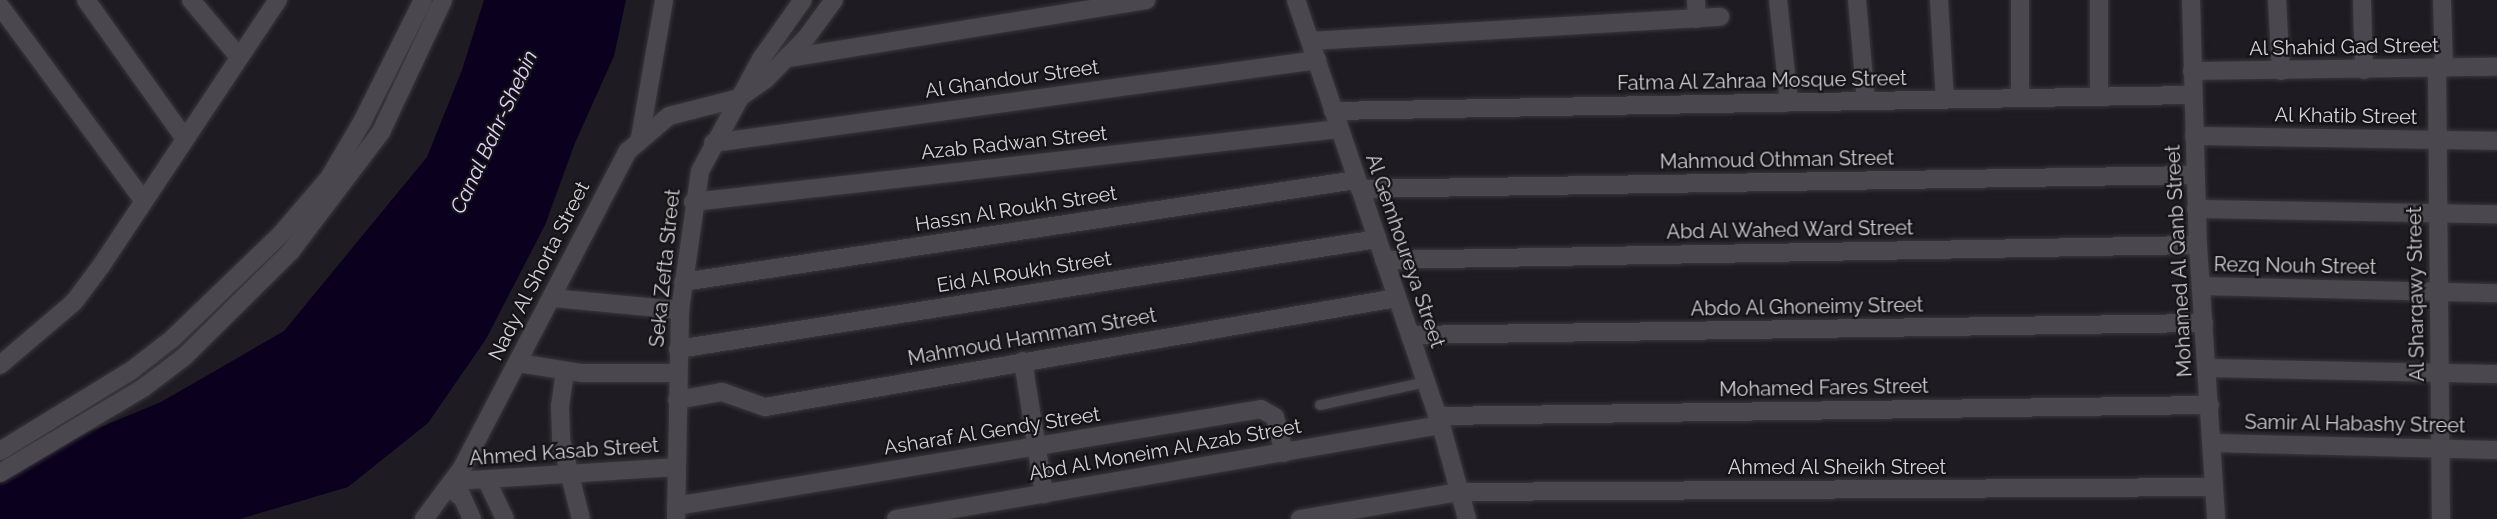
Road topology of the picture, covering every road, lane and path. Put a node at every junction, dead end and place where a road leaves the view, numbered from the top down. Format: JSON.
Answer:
{"nodes":[{"id":1,"x":86,"y":0,"type":"edge"},
{"id":2,"x":190,"y":0,"type":"edge"},
{"id":3,"x":278,"y":0,"type":"edge"},
{"id":4,"x":423,"y":0,"type":"edge"},
{"id":5,"x":443,"y":0,"type":"edge"},
{"id":6,"x":664,"y":0,"type":"edge"},
{"id":7,"x":803,"y":0,"type":"edge"},
{"id":8,"x":834,"y":0,"type":"edge"},
{"id":9,"x":1146,"y":0,"type":"edge"},
{"id":10,"x":1296,"y":0,"type":"edge"},
{"id":11,"x":1696,"y":0,"type":"edge"},
{"id":12,"x":1778,"y":0,"type":"edge"},
{"id":13,"x":1857,"y":0,"type":"edge"},
{"id":14,"x":1939,"y":0,"type":"edge"},
{"id":15,"x":2020,"y":0,"type":"edge"},
{"id":16,"x":2099,"y":0,"type":"edge"},
{"id":17,"x":2191,"y":0,"type":"edge"},
{"id":18,"x":2277,"y":0,"type":"edge"},
{"id":19,"x":2362,"y":0,"type":"edge"},
{"id":20,"x":2442,"y":0,"type":"edge"},
{"id":21,"x":0,"y":6,"type":"edge"},
{"id":22,"x":1720,"y":17,"type":"dead end"},
{"id":23,"x":1697,"y":19,"type":"junction"},
{"id":24,"x":1311,"y":41,"type":"junction"},
{"id":25,"x":239,"y":57,"type":"junction"},
{"id":26,"x":789,"y":58,"type":"junction"},
{"id":27,"x":1317,"y":60,"type":"junction"},
{"id":28,"x":2441,"y":68,"type":"junction"},
{"id":29,"x":2497,"y":68,"type":"edge"},
{"id":30,"x":2364,"y":70,"type":"junction"},
{"id":31,"x":2192,"y":71,"type":"junction"},
{"id":32,"x":2281,"y":71,"type":"junction"},
{"id":33,"x":2192,"y":95,"type":"junction"},
{"id":34,"x":2099,"y":97,"type":"junction"},
{"id":35,"x":739,"y":98,"type":"junction"},
{"id":36,"x":2020,"y":98,"type":"junction"},
{"id":37,"x":1945,"y":100,"type":"junction"},
{"id":38,"x":1866,"y":101,"type":"junction"},
{"id":39,"x":1789,"y":102,"type":"junction"},
{"id":40,"x":1333,"y":111,"type":"junction"},
{"id":41,"x":1339,"y":129,"type":"junction"},
{"id":42,"x":2194,"y":136,"type":"junction"},
{"id":43,"x":640,"y":138,"type":"junction"},
{"id":44,"x":184,"y":139,"type":"junction"},
{"id":45,"x":2436,"y":140,"type":"junction"},
{"id":46,"x":2497,"y":141,"type":"edge"},
{"id":47,"x":713,"y":144,"type":"junction"},
{"id":48,"x":2195,"y":175,"type":"junction"},
{"id":49,"x":1358,"y":185,"type":"junction"},
{"id":50,"x":143,"y":200,"type":"junction"},
{"id":51,"x":693,"y":202,"type":"junction"},
{"id":52,"x":2196,"y":209,"type":"junction"},
{"id":53,"x":2438,"y":212,"type":"junction"},
{"id":54,"x":2497,"y":213,"type":"edge"},
{"id":55,"x":1377,"y":239,"type":"junction"},
{"id":56,"x":2198,"y":245,"type":"junction"},
{"id":57,"x":1384,"y":260,"type":"junction"},
{"id":58,"x":683,"y":282,"type":"junction"},
{"id":59,"x":2201,"y":286,"type":"junction"},
{"id":60,"x":2439,"y":291,"type":"junction"},
{"id":61,"x":2497,"y":293,"type":"edge"},
{"id":62,"x":552,"y":298,"type":"junction"},
{"id":63,"x":1397,"y":298,"type":"junction"},
{"id":64,"x":680,"y":310,"type":"junction"},
{"id":65,"x":2204,"y":323,"type":"junction"},
{"id":66,"x":1410,"y":336,"type":"junction"},
{"id":67,"x":678,"y":349,"type":"junction"},
{"id":68,"x":1023,"y":361,"type":"junction"},
{"id":69,"x":518,"y":363,"type":"junction"},
{"id":70,"x":0,"y":365,"type":"edge"},
{"id":71,"x":2207,"y":368,"type":"junction"},
{"id":72,"x":565,"y":371,"type":"junction"},
{"id":73,"x":2440,"y":372,"type":"junction"},
{"id":74,"x":677,"y":373,"type":"junction"},
{"id":75,"x":2497,"y":374,"type":"edge"},
{"id":76,"x":1426,"y":382,"type":"junction"},
{"id":77,"x":677,"y":400,"type":"junction"},
{"id":78,"x":1320,"y":405,"type":"dead end"},
{"id":79,"x":2210,"y":405,"type":"junction"},
{"id":80,"x":1440,"y":421,"type":"junction"},
{"id":81,"x":2212,"y":443,"type":"junction"},
{"id":82,"x":1036,"y":446,"type":"junction"},
{"id":83,"x":2440,"y":448,"type":"junction"},
{"id":84,"x":2497,"y":450,"type":"edge"},
{"id":85,"x":0,"y":451,"type":"edge"},
{"id":86,"x":1284,"y":453,"type":"junction"},
{"id":87,"x":676,"y":466,"type":"junction"},
{"id":88,"x":0,"y":473,"type":"edge"},
{"id":89,"x":569,"y":474,"type":"junction"},
{"id":90,"x":486,"y":479,"type":"junction"},
{"id":91,"x":455,"y":482,"type":"junction"},
{"id":92,"x":2214,"y":487,"type":"junction"},
{"id":93,"x":1460,"y":492,"type":"junction"},
{"id":94,"x":1044,"y":494,"type":"junction"},
{"id":95,"x":676,"y":513,"type":"edge"},
{"id":96,"x":424,"y":519,"type":"edge"},
{"id":97,"x":463,"y":519,"type":"edge"},
{"id":98,"x":472,"y":519,"type":"edge"},
{"id":99,"x":505,"y":519,"type":"edge"},
{"id":100,"x":581,"y":519,"type":"edge"},
{"id":101,"x":896,"y":519,"type":"edge"},
{"id":102,"x":1300,"y":519,"type":"edge"},
{"id":103,"x":1467,"y":519,"type":"edge"},
{"id":104,"x":2216,"y":519,"type":"edge"},
{"id":105,"x":2441,"y":519,"type":"edge"}],
"edges":[{"from":1,"to":44,"type":"street"},
{"from":2,"to":25,"type":"street"},
{"from":3,"to":25,"type":"street"},
{"from":4,"to":85,"type":"street"},
{"from":5,"to":88,"type":"street"},
{"from":6,"to":43,"type":"street"},
{"from":7,"to":35,"type":"street"},
{"from":8,"to":26,"type":"street","name":"Seka Zefta Street"},
{"from":9,"to":26,"type":"street"},
{"from":10,"to":24,"type":"street","name":"Al Gemhoureya Street"},
{"from":11,"to":23,"type":"street"},
{"from":12,"to":39,"type":"street"},
{"from":13,"to":38,"type":"street"},
{"from":14,"to":37,"type":"street"},
{"from":15,"to":36,"type":"street"},
{"from":16,"to":34,"type":"street"},
{"from":17,"to":31,"type":"street","name":"Mohamed Al Qanb Street"},
{"from":18,"to":32,"type":"street"},
{"from":19,"to":30,"type":"street"},
{"from":20,"to":28,"type":"street","name":"Al Sharqawy Street"},
{"from":21,"to":50,"type":"street"},
{"from":22,"to":23,"type":"street"},
{"from":23,"to":24,"type":"street"},
{"from":24,"to":27,"type":"street","name":"Al Gemhoureya Street"},
{"from":25,"to":44,"type":"street"},
{"from":26,"to":35,"type":"street","name":"Seka Zefta Street"},
{"from":27,"to":40,"type":"street","name":"Al Gemhoureya Street"},
{"from":27,"to":47,"type":"street","name":"Al Ghandour Street"},
{"from":28,"to":29,"type":"street","name":"Al Shahid Gad Street"},
{"from":28,"to":30,"type":"street","name":"Al Shahid Gad Street"},
{"from":28,"to":45,"type":"street","name":"Al Sharqawy Street"},
{"from":30,"to":32,"type":"street","name":"Al Shahid Gad Street"},
{"from":31,"to":32,"type":"street","name":"Al Shahid Gad Street"},
{"from":31,"to":33,"type":"street","name":"Mohamed Al Qanb Street"},
{"from":33,"to":34,"type":"street","name":"Fatma Al Zahraa Mosque Street"},
{"from":33,"to":42,"type":"street","name":"Mohamed Al Qanb Street"},
{"from":34,"to":36,"type":"street","name":"Fatma Al Zahraa Mosque Street"},
{"from":35,"to":43,"type":"street","name":"Nady Al Shorta Street"},
{"from":35,"to":47,"type":"street","name":"Seka Zefta Street"},
{"from":36,"to":37,"type":"street","name":"Fatma Al Zahraa Mosque Street"},
{"from":37,"to":38,"type":"street","name":"Fatma Al Zahraa Mosque Street"},
{"from":38,"to":39,"type":"street","name":"Fatma Al Zahraa Mosque Street"},
{"from":39,"to":40,"type":"street","name":"Fatma Al Zahraa Mosque Street"},
{"from":40,"to":41,"type":"street","name":"Al Gemhoureya Street"},
{"from":41,"to":49,"type":"street","name":"Al Gemhoureya Street"},
{"from":41,"to":51,"type":"street","name":"Azab Radwan Street"},
{"from":42,"to":45,"type":"street","name":"Al Khatib Street"},
{"from":42,"to":48,"type":"street","name":"Mohamed Al Qanb Street"},
{"from":43,"to":62,"type":"street","name":"Nady Al Shorta Street"},
{"from":44,"to":50,"type":"street"},
{"from":45,"to":46,"type":"street","name":"Al Khatib Street"},
{"from":45,"to":53,"type":"street","name":"Al Sharqawy Street"},
{"from":47,"to":51,"type":"street","name":"Seka Zefta Street"},
{"from":48,"to":49,"type":"street","name":"Mahmoud Othman Street"},
{"from":48,"to":52,"type":"street","name":"Mohamed Al Qanb Street"},
{"from":49,"to":55,"type":"street","name":"Al Gemhoureya Street"},
{"from":49,"to":58,"type":"street","name":"Hassn Al Roukh Street"},
{"from":50,"to":70,"type":"street"},
{"from":51,"to":58,"type":"street","name":"Seka Zefta Street"},
{"from":52,"to":53,"type":"street"},
{"from":52,"to":56,"type":"street","name":"Mohamed Al Qanb Street"},
{"from":53,"to":54,"type":"street"},
{"from":53,"to":60,"type":"street","name":"Al Sharqawy Street"},
{"from":55,"to":57,"type":"street","name":"Al Gemhoureya Street"},
{"from":55,"to":67,"type":"street","name":"Eid Al Roukh Street"},
{"from":56,"to":57,"type":"street","name":"Abd Al Wahed Ward Street"},
{"from":56,"to":59,"type":"street","name":"Mohamed Al Qanb Street"},
{"from":57,"to":63,"type":"street","name":"Al Gemhoureya Street"},
{"from":58,"to":64,"type":"street","name":"Seka Zefta Street"},
{"from":59,"to":60,"type":"street","name":"Rezq Nouh Street"},
{"from":59,"to":65,"type":"street","name":"Mohamed Al Qanb Street"},
{"from":60,"to":61,"type":"street","name":"Rezq Nouh Street"},
{"from":60,"to":73,"type":"street","name":"Al Sharqawy Street"},
{"from":62,"to":64,"type":"street"},
{"from":62,"to":69,"type":"street","name":"Nady Al Shorta Street"},
{"from":63,"to":66,"type":"street","name":"Al Gemhoureya Street"},
{"from":63,"to":68,"type":"street","name":"Mahmoud Hammam Street"},
{"from":64,"to":67,"type":"street","name":"Seka Zefta Street"},
{"from":65,"to":66,"type":"street","name":"Abdo Al Ghoneimy Street"},
{"from":65,"to":71,"type":"street","name":"Mohamed Al Qanb Street"},
{"from":66,"to":76,"type":"street","name":"Al Gemhoureya Street"},
{"from":67,"to":74,"type":"street","name":"Seka Zefta Street"},
{"from":68,"to":77,"type":"street","name":"Mahmoud Hammam Street"},
{"from":68,"to":82,"type":"street"},
{"from":69,"to":72,"type":"street"},
{"from":69,"to":91,"type":"street","name":"Nady Al Shorta Street"},
{"from":71,"to":73,"type":"street"},
{"from":71,"to":79,"type":"street","name":"Mohamed Al Qanb Street"},
{"from":72,"to":74,"type":"street"},
{"from":72,"to":89,"type":"street"},
{"from":73,"to":75,"type":"street"},
{"from":73,"to":83,"type":"street","name":"Al Sharqawy Street"},
{"from":74,"to":77,"type":"street","name":"Seka Zefta Street"},
{"from":76,"to":78,"type":"lane"},
{"from":76,"to":80,"type":"street","name":"Al Gemhoureya Street"},
{"from":77,"to":87,"type":"street","name":"Seka Zefta Street"},
{"from":79,"to":80,"type":"street","name":"Mohamed Fares Street"},
{"from":79,"to":81,"type":"street","name":"Mohamed Al Qanb Street"},
{"from":80,"to":86,"type":"street","name":"Abd Al Moneim Al Azab Street"},
{"from":80,"to":93,"type":"street","name":"Al Gemhoureya Street"},
{"from":81,"to":83,"type":"street","name":"Samir Al Habashy Street"},
{"from":81,"to":92,"type":"street","name":"Mohamed Al Qanb Street"},
{"from":82,"to":86,"type":"street","name":"Asharaf Al Gendy Street"},
{"from":82,"to":94,"type":"street"},
{"from":82,"to":95,"type":"street","name":"Asharaf Al Gendy Street"},
{"from":83,"to":84,"type":"street","name":"Samir Al Habashy Street"},
{"from":83,"to":105,"type":"street","name":"Al Sharqawy Street"},
{"from":86,"to":94,"type":"street","name":"Abd Al Moneim Al Azab Street"},
{"from":87,"to":89,"type":"street","name":"Ahmed Kasab Street"},
{"from":87,"to":95,"type":"street","name":"Seka Zefta Street"},
{"from":89,"to":90,"type":"street","name":"Ahmed Kasab Street"},
{"from":89,"to":100,"type":"street"},
{"from":90,"to":91,"type":"street","name":"Ahmed Kasab Street"},
{"from":90,"to":99,"type":"street"},
{"from":91,"to":96,"type":"street","name":"Nady Al Shorta Street"},
{"from":91,"to":97,"type":"street"},
{"from":91,"to":98,"type":"street"},
{"from":92,"to":93,"type":"street","name":"Ahmed Al Sheikh Street"},
{"from":92,"to":104,"type":"street","name":"Mohamed Al Qanb Street"},
{"from":93,"to":102,"type":"street","name":"Ahmed Al Sheikh Street"},
{"from":93,"to":103,"type":"street","name":"Al Gemhoureya Street"},
{"from":94,"to":101,"type":"street","name":"Abd Al Moneim Al Azab Street"}]}
